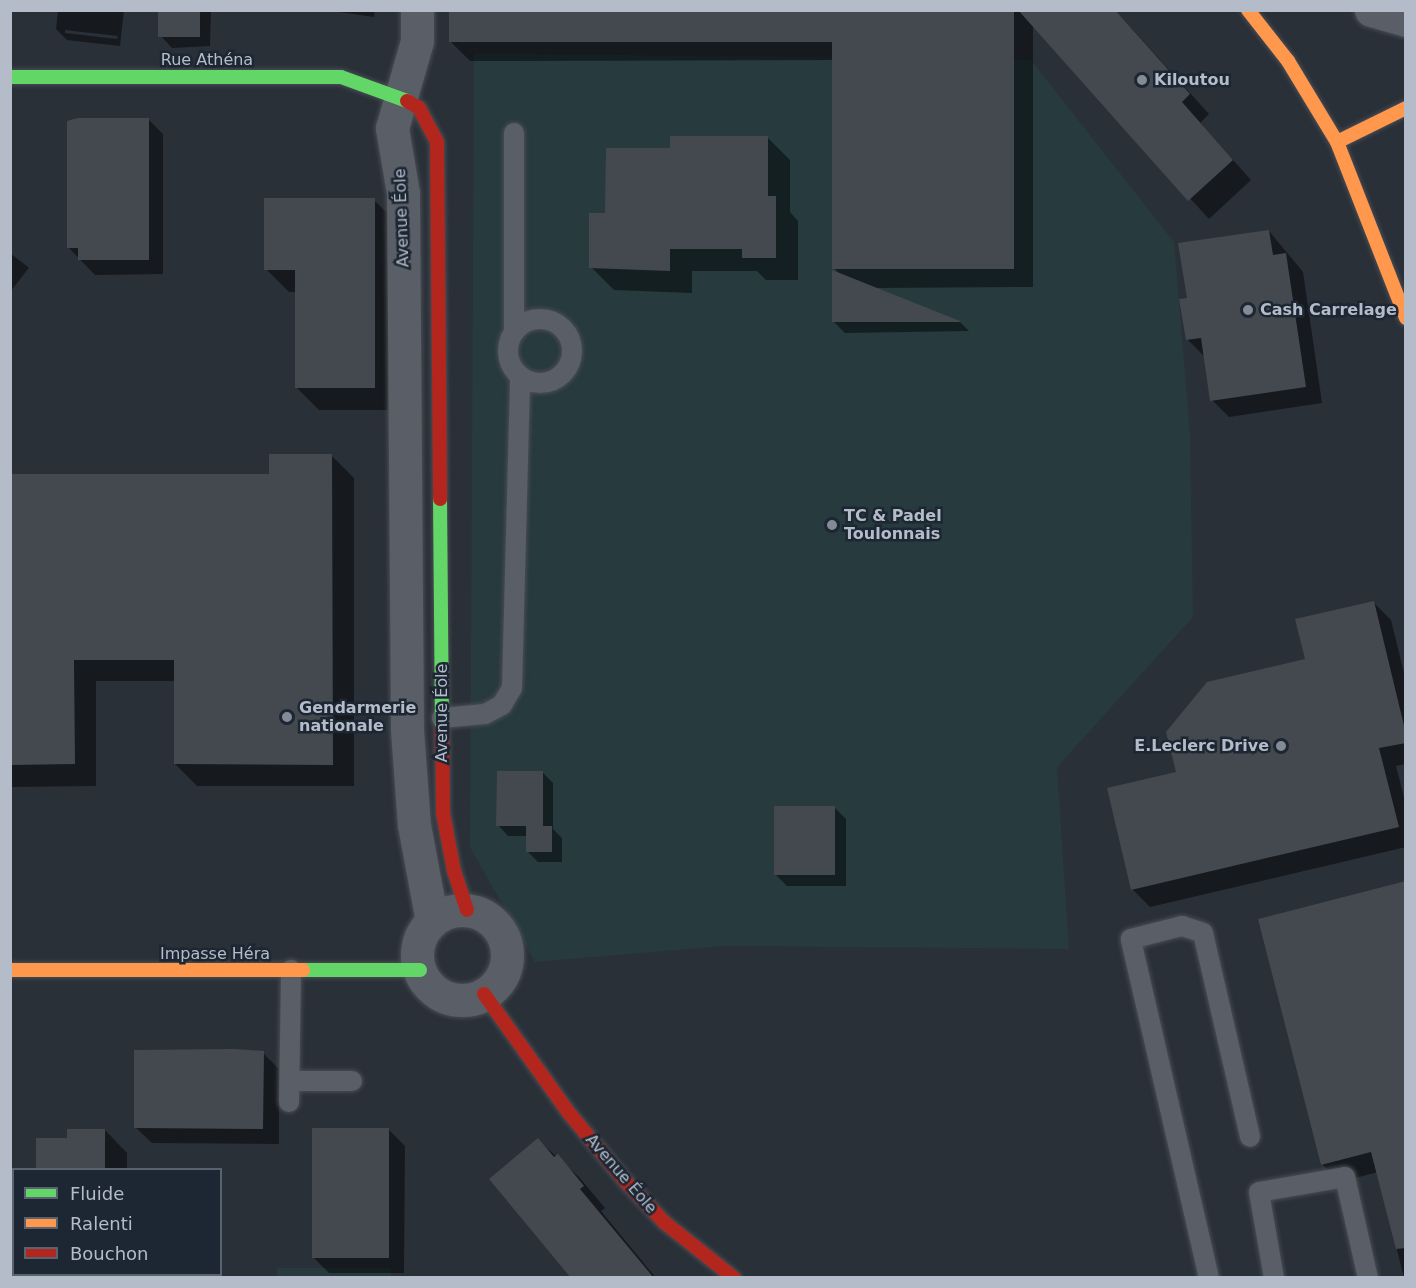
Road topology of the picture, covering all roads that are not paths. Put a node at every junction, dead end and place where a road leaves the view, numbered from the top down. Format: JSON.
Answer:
{"nodes":[{"id":1,"x":417,"y":10,"type":"edge"},
{"id":2,"x":1248,"y":10,"type":"edge"},
{"id":3,"x":1371,"y":10,"type":"edge"},
{"id":4,"x":1406,"y":20,"type":"edge"},
{"id":5,"x":10,"y":77,"type":"edge"},
{"id":6,"x":399,"y":96,"type":"junction"},
{"id":7,"x":1406,"y":108,"type":"edge"},
{"id":8,"x":514,"y":133,"type":"dead end"},
{"id":9,"x":1337,"y":142,"type":"junction"},
{"id":10,"x":1406,"y":318,"type":"edge"},
{"id":11,"x":513,"y":332,"type":"junction"},
{"id":12,"x":520,"y":376,"type":"junction"},
{"id":13,"x":442,"y":718,"type":"junction"},
{"id":14,"x":467,"y":910,"type":"junction"},
{"id":15,"x":432,"y":921,"type":"junction"},
{"id":16,"x":10,"y":970,"type":"edge"},
{"id":17,"x":291,"y":970,"type":"junction"},
{"id":18,"x":420,"y":970,"type":"junction"},
{"id":19,"x":484,"y":994,"type":"junction"},
{"id":20,"x":290,"y":1081,"type":"junction"},
{"id":21,"x":352,"y":1081,"type":"dead end"},
{"id":22,"x":289,"y":1102,"type":"dead end"},
{"id":23,"x":1250,"y":1137,"type":"dead end"},
{"id":24,"x":734,"y":1278,"type":"edge"},
{"id":25,"x":1209,"y":1278,"type":"edge"},
{"id":26,"x":1274,"y":1278,"type":"edge"},
{"id":27,"x":1368,"y":1278,"type":"edge"}],
"edges":[{"from":1,"to":6,"type":"street"},
{"from":2,"to":9,"type":"street"},
{"from":3,"to":4,"type":"street"},
{"from":5,"to":6,"type":"street","name":"Rue Athéna"},
{"from":6,"to":13,"type":"street","name":"Avenue Éole"},
{"from":6,"to":15,"type":"street","name":"Avenue Éole"},
{"from":7,"to":9,"type":"street"},
{"from":8,"to":11,"type":"lane"},
{"from":9,"to":10,"type":"street"},
{"from":11,"to":12,"type":"lane"},
{"from":11,"to":12,"type":"lane"},
{"from":12,"to":13,"type":"lane"},
{"from":13,"to":14,"type":"street","name":"Avenue Éole"},
{"from":14,"to":15,"type":"street"},
{"from":14,"to":19,"type":"street"},
{"from":15,"to":18,"type":"street"},
{"from":16,"to":17,"type":"street","name":"Impasse Héra"},
{"from":17,"to":18,"type":"street","name":"Impasse Héra"},
{"from":17,"to":20,"type":"lane"},
{"from":18,"to":19,"type":"street"},
{"from":19,"to":24,"type":"street","name":"Avenue Éole"},
{"from":20,"to":21,"type":"lane"},
{"from":20,"to":22,"type":"lane"},
{"from":23,"to":25,"type":"lane"},
{"from":26,"to":27,"type":"lane"}]}
